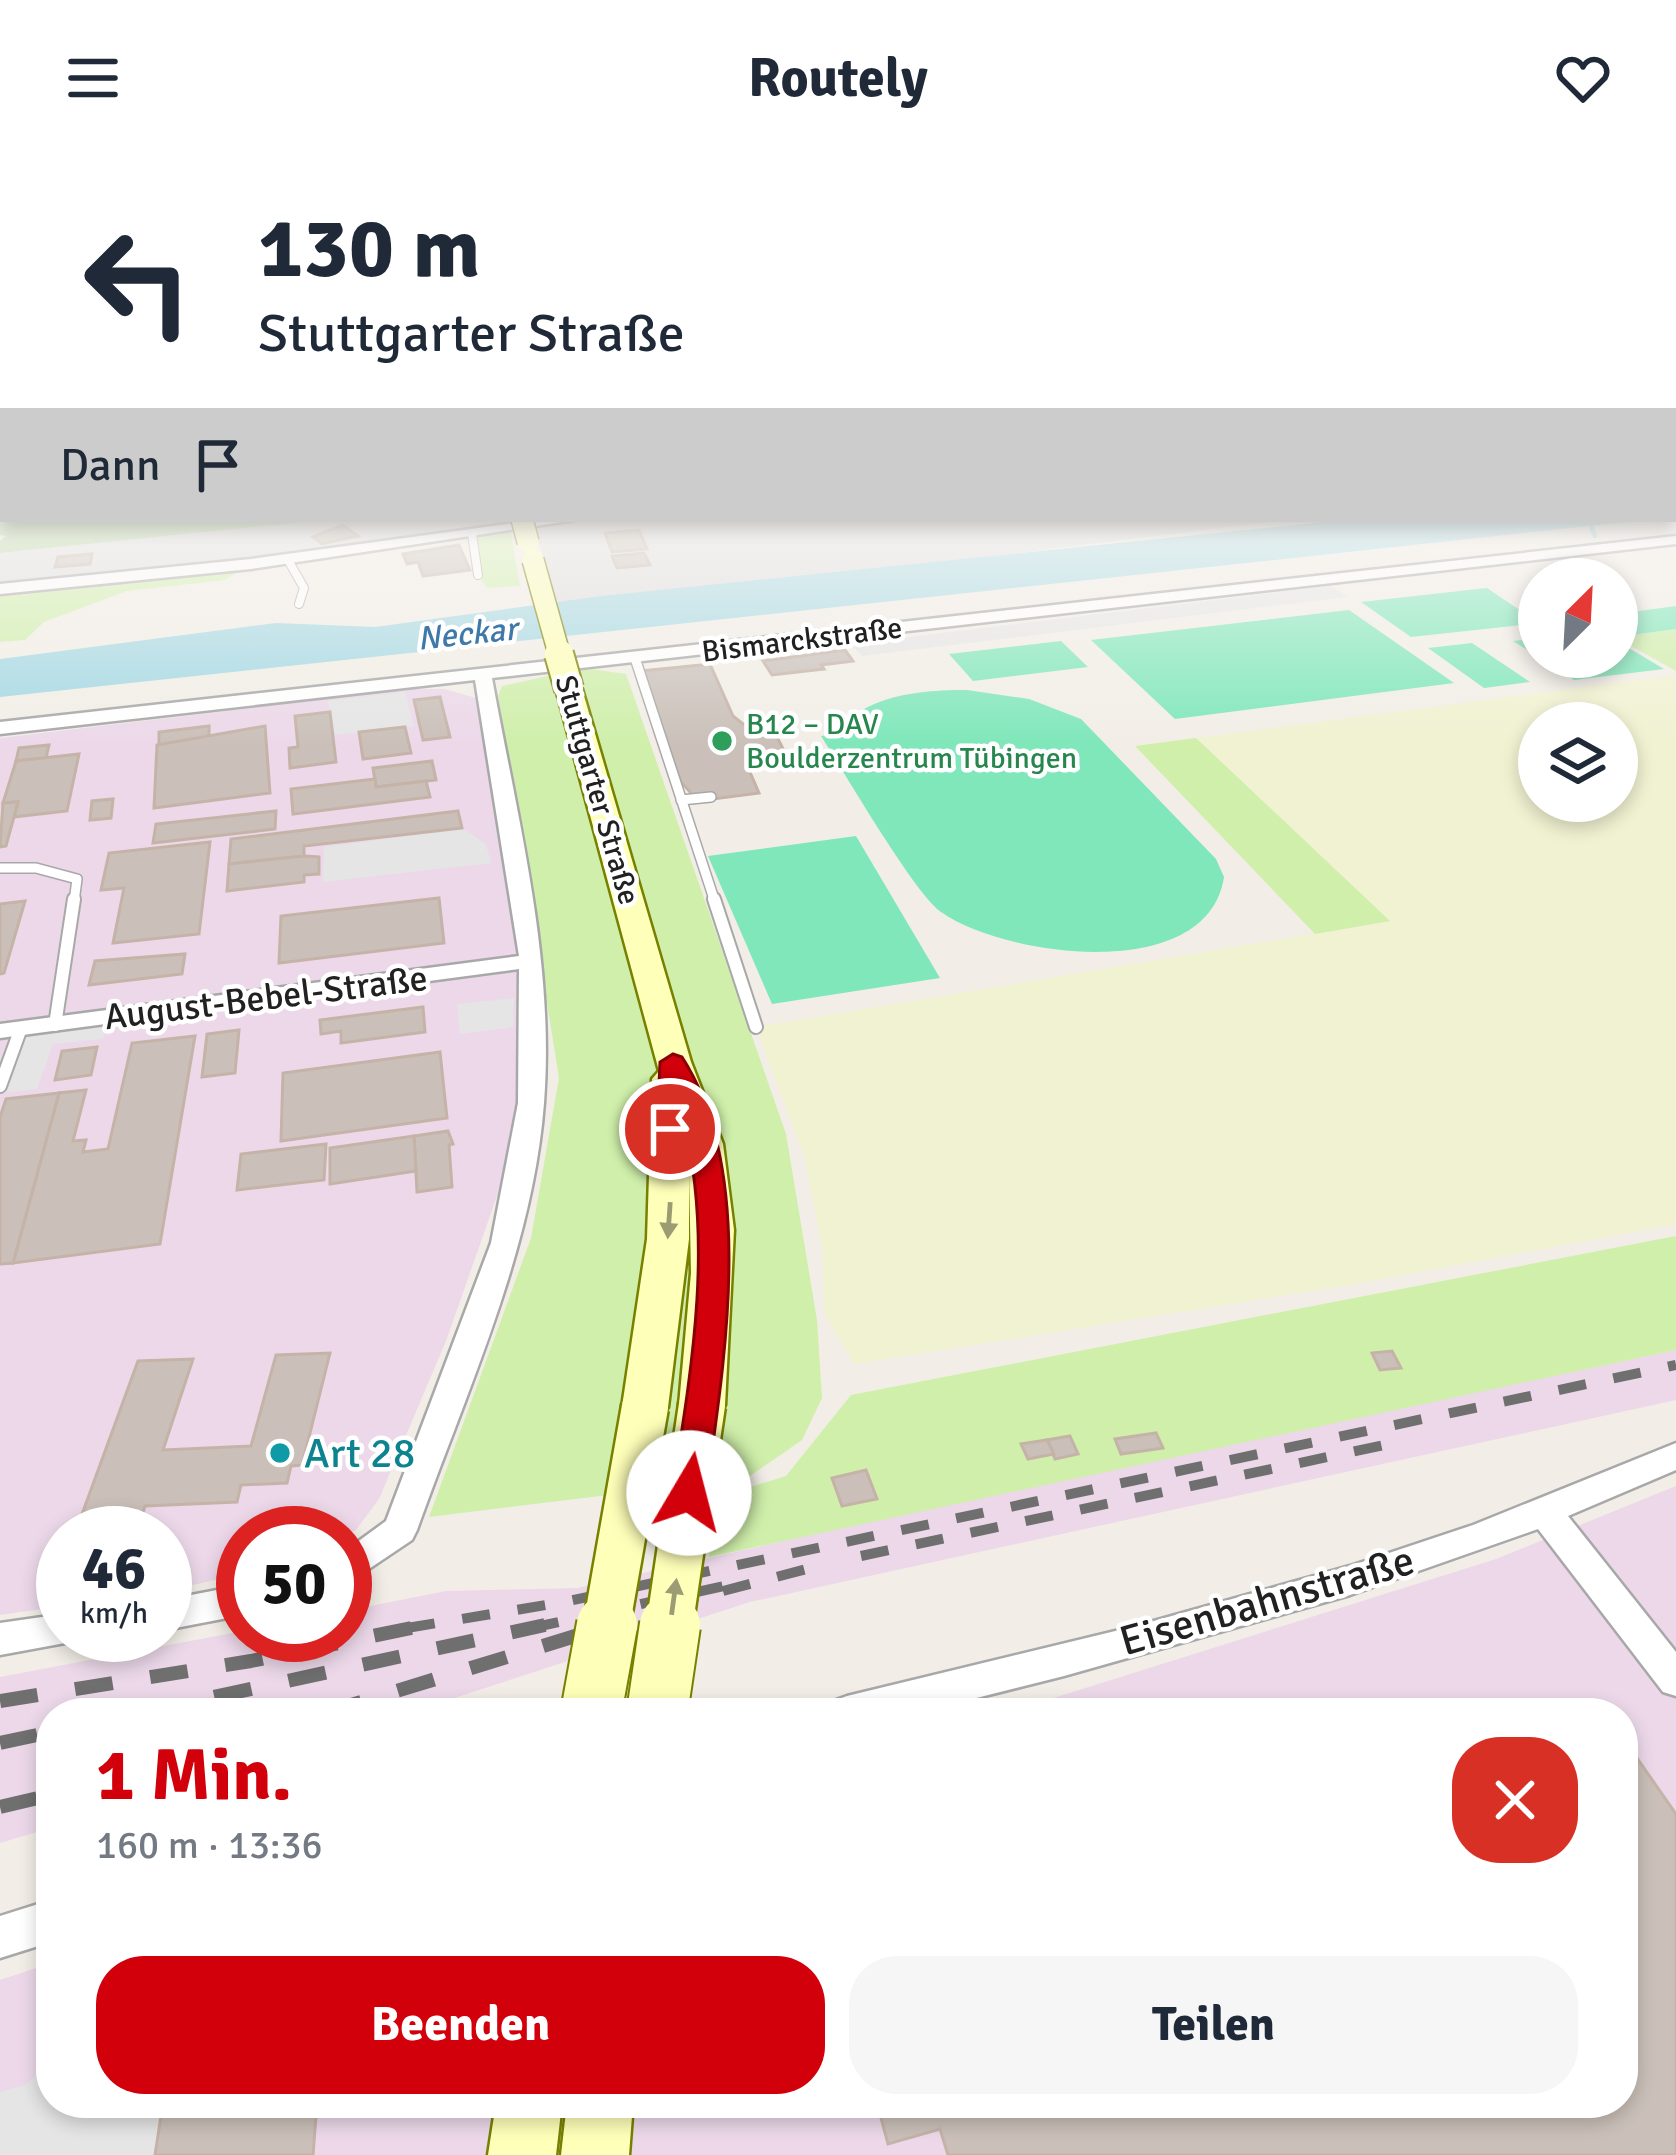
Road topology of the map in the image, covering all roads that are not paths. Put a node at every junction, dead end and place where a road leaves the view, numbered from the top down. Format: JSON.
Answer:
{"nodes":[{"id":1,"x":293,"y":559,"type":"edge"},
{"id":2,"x":476,"y":559,"type":"edge"},
{"id":3,"x":533,"y":559,"type":"edge"},
{"id":4,"x":1506,"y":559,"type":"edge"},
{"id":5,"x":288,"y":560,"type":"junction"},
{"id":6,"x":478,"y":574,"type":"dead end"},
{"id":7,"x":0,"y":589,"type":"edge"},
{"id":8,"x":299,"y":604,"type":"dead end"},
{"id":9,"x":635,"y":658,"type":"junction"},
{"id":10,"x":483,"y":675,"type":"junction"},
{"id":11,"x":0,"y":728,"type":"edge"},
{"id":12,"x":711,"y":797,"type":"dead end"},
{"id":13,"x":682,"y":800,"type":"junction"},
{"id":14,"x":0,"y":868,"type":"edge"},
{"id":15,"x":531,"y":961,"type":"junction"},
{"id":16,"x":55,"y":1024,"type":"junction"},
{"id":17,"x":756,"y":1027,"type":"dead end"},
{"id":18,"x":10,"y":1030,"type":"edge"},
{"id":19,"x":673,"y":1062,"type":"junction"},
{"id":20,"x":0,"y":1086,"type":"edge"},
{"id":21,"x":1676,"y":1456,"type":"edge"},
{"id":22,"x":1544,"y":1511,"type":"junction"},
{"id":23,"x":372,"y":1550,"type":"edge"},
{"id":24,"x":36,"y":1634,"type":"edge"},
{"id":25,"x":0,"y":1639,"type":"edge"},
{"id":26,"x":1676,"y":1680,"type":"edge"},
{"id":27,"x":594,"y":1698,"type":"edge"},
{"id":28,"x":659,"y":1698,"type":"edge"},
{"id":29,"x":907,"y":1698,"type":"edge"},
{"id":30,"x":36,"y":1926,"type":"edge"},
{"id":31,"x":0,"y":1937,"type":"edge"},
{"id":32,"x":527,"y":2118,"type":"edge"},
{"id":33,"x":599,"y":2118,"type":"edge"},
{"id":34,"x":522,"y":2155,"type":"edge"},
{"id":35,"x":595,"y":2155,"type":"edge"}],
"edges":[{"from":1,"to":5,"type":"street"},
{"from":2,"to":6,"type":"lane"},
{"from":3,"to":19,"type":"main road","name":"Stuttgarter Straße","bridge":true},
{"from":4,"to":9,"type":"street","name":"Bismarckstraße"},
{"from":5,"to":7,"type":"street"},
{"from":5,"to":8,"type":"lane"},
{"from":9,"to":10,"type":"street","name":"Bismarckstraße"},
{"from":9,"to":13,"type":"lane"},
{"from":10,"to":11,"type":"street","name":"Bismarckstraße"},
{"from":10,"to":15,"type":"street"},
{"from":12,"to":13,"type":"lane"},
{"from":13,"to":17,"type":"lane"},
{"from":14,"to":16,"type":"lane"},
{"from":15,"to":16,"type":"street","name":"August-Bebel-Straße"},
{"from":15,"to":23,"type":"street"},
{"from":16,"to":18,"type":"street","name":"August-Bebel-Straße"},
{"from":18,"to":20,"type":"lane"},
{"from":19,"to":27,"type":"main road","name":"Stuttgarter Straße","one_way":true,"bridge":true},
{"from":28,"to":19,"type":"main road","name":"Stuttgarter Straße","one_way":true,"bridge":true},
{"from":21,"to":22,"type":"street","name":"Eisenbahnstraße"},
{"from":22,"to":26,"type":"street"},
{"from":22,"to":29,"type":"street","name":"Eisenbahnstraße"},
{"from":24,"to":25,"type":"street"},
{"from":30,"to":31,"type":"street"},
{"from":32,"to":34,"type":"main road"},
{"from":33,"to":35,"type":"main road"}]}
